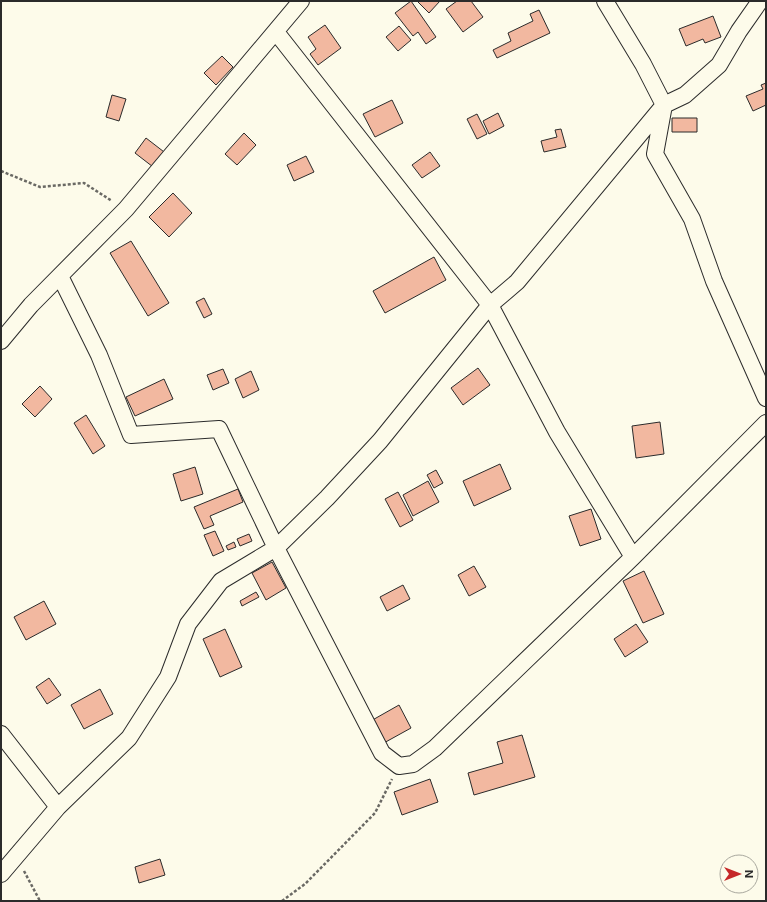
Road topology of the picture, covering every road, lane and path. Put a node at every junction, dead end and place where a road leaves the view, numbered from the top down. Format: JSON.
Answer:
{"nodes":[{"id":1,"x":301,"y":1,"type":"edge"},
{"id":2,"x":605,"y":1,"type":"edge"},
{"id":3,"x":760,"y":1,"type":"edge"},
{"id":4,"x":276,"y":32,"type":"junction"},
{"id":5,"x":664,"y":105,"type":"junction"},
{"id":6,"x":1,"y":171,"type":"edge"},
{"id":7,"x":126,"y":209,"type":"junction"},
{"id":8,"x":60,"y":276,"type":"junction"},
{"id":9,"x":490,"y":305,"type":"junction"},
{"id":10,"x":1,"y":341,"type":"edge"},
{"id":11,"x":766,"y":398,"type":"edge"},
{"id":12,"x":766,"y":423,"type":"edge"},
{"id":13,"x":276,"y":548,"type":"junction"},
{"id":14,"x":633,"y":557,"type":"junction"},
{"id":15,"x":1,"y":734,"type":"edge"},
{"id":16,"x":398,"y":766,"type":"junction"},
{"id":17,"x":58,"y":807,"type":"junction"},
{"id":18,"x":17,"y":856,"type":"junction"},
{"id":19,"x":1,"y":874,"type":"edge"},
{"id":20,"x":40,"y":901,"type":"edge"},
{"id":21,"x":282,"y":901,"type":"edge"}],
"edges":[{"from":1,"to":4,"type":"street"},
{"from":2,"to":5,"type":"street"},
{"from":3,"to":5,"type":"street"},
{"from":4,"to":7,"type":"street"},
{"from":4,"to":9,"type":"street"},
{"from":5,"to":9,"type":"street"},
{"from":5,"to":11,"type":"street"},
{"from":6,"to":7,"type":"path"},
{"from":7,"to":8,"type":"street"},
{"from":8,"to":10,"type":"street"},
{"from":8,"to":13,"type":"street"},
{"from":9,"to":13,"type":"street"},
{"from":9,"to":14,"type":"street"},
{"from":12,"to":14,"type":"street"},
{"from":13,"to":16,"type":"street"},
{"from":13,"to":17,"type":"street"},
{"from":14,"to":16,"type":"street"},
{"from":15,"to":17,"type":"street"},
{"from":16,"to":21,"type":"path"},
{"from":17,"to":18,"type":"street"},
{"from":18,"to":19,"type":"street"},
{"from":18,"to":20,"type":"path"}]}
